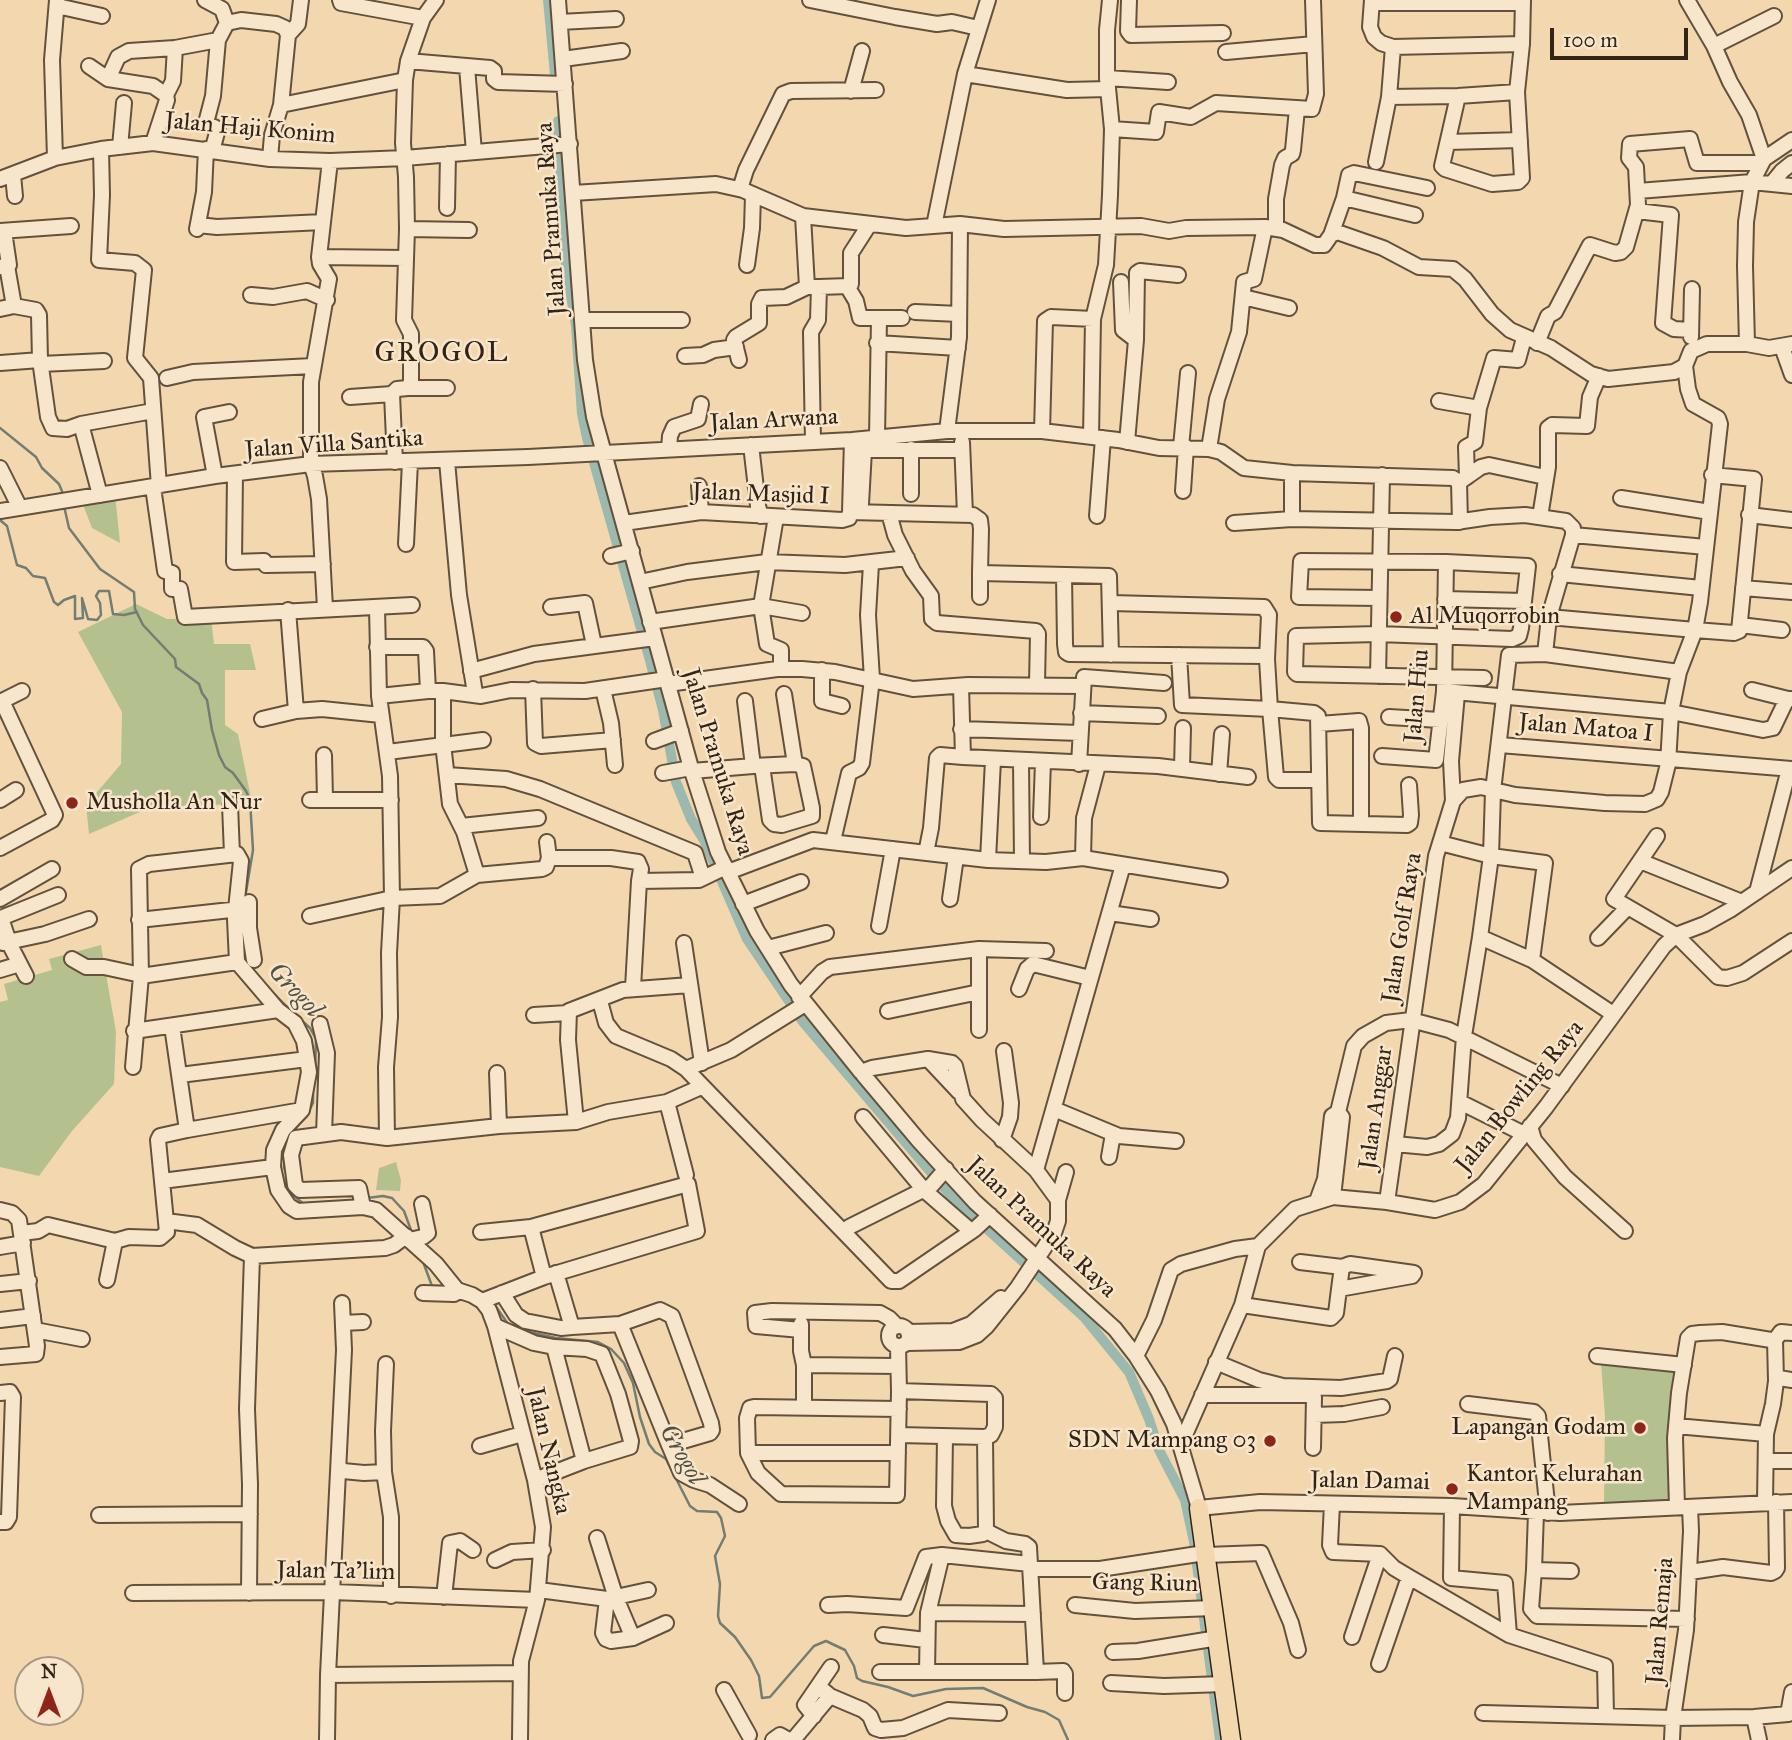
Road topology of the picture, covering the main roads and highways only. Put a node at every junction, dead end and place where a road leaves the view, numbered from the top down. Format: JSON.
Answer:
{"nodes":[{"id":1,"x":1199,"y":1508,"type":"road end"},
{"id":2,"x":1231,"y":1740,"type":"edge"}],
"edges":[{"from":1,"to":2,"type":"main road"}]}
